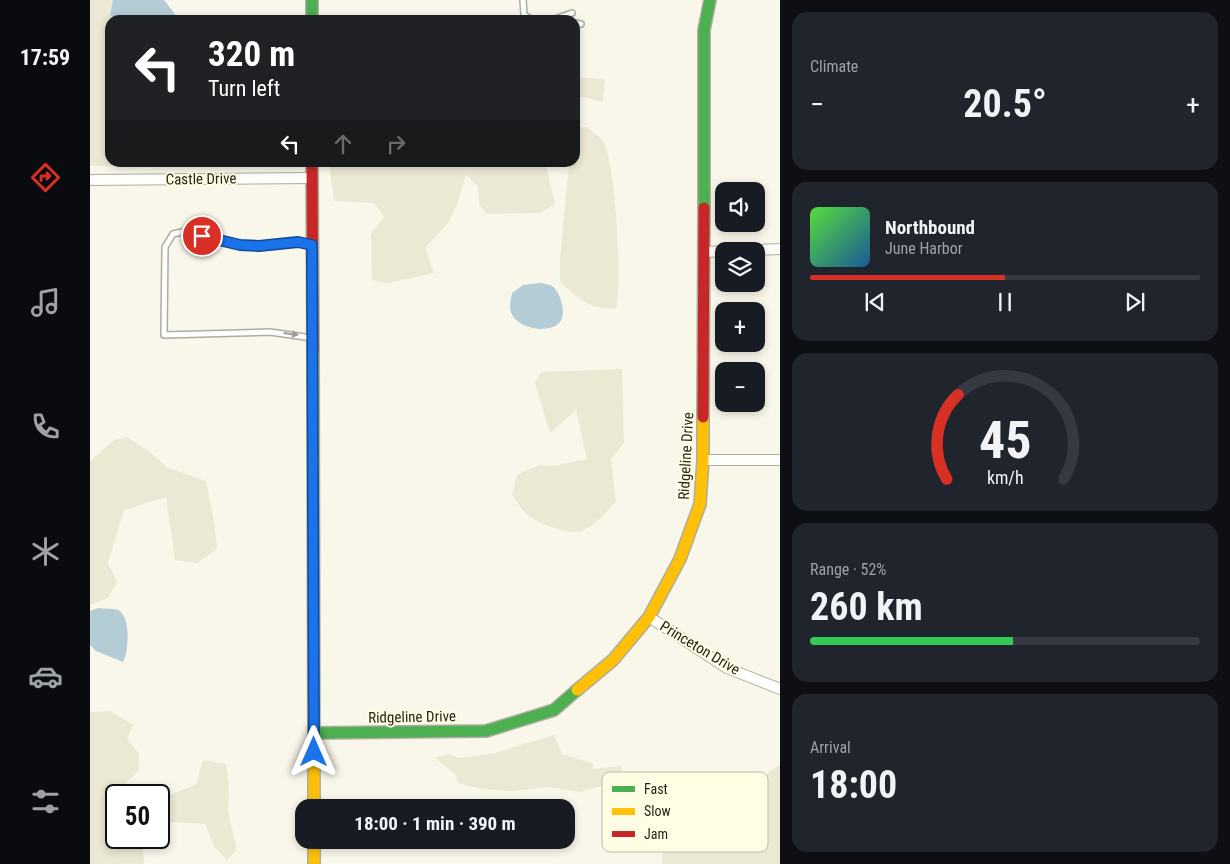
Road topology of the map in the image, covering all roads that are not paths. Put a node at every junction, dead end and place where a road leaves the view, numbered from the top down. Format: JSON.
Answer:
{"nodes":[{"id":1,"x":312,"y":0,"type":"edge"},
{"id":2,"x":523,"y":0,"type":"edge"},
{"id":3,"x":710,"y":0,"type":"edge"},
{"id":4,"x":572,"y":13,"type":"dead end"},
{"id":5,"x":312,"y":15,"type":"edge"},
{"id":6,"x":524,"y":15,"type":"edge"},
{"id":7,"x":567,"y":15,"type":"edge"},
{"id":8,"x":312,"y":167,"type":"edge"},
{"id":9,"x":312,"y":178,"type":"junction"},
{"id":10,"x":90,"y":180,"type":"edge"},
{"id":11,"x":312,"y":245,"type":"junction"},
{"id":12,"x":780,"y":249,"type":"edge"},
{"id":13,"x":704,"y":252,"type":"junction"},
{"id":14,"x":313,"y":338,"type":"junction"},
{"id":15,"x":703,"y":460,"type":"junction"},
{"id":16,"x":780,"y":460,"type":"edge"},
{"id":17,"x":649,"y":617,"type":"junction"},
{"id":18,"x":780,"y":689,"type":"edge"},
{"id":19,"x":314,"y":733,"type":"junction"},
{"id":20,"x":314,"y":799,"type":"edge"},
{"id":21,"x":314,"y":849,"type":"edge"},
{"id":22,"x":314,"y":864,"type":"edge"}],
"edges":[{"from":1,"to":5,"type":"street"},
{"from":2,"to":6,"type":"lane"},
{"from":3,"to":13,"type":"street","name":"Ridgeline Drive"},
{"from":4,"to":7,"type":"lane"},
{"from":8,"to":9,"type":"street"},
{"from":9,"to":10,"type":"street","name":"Castle Drive"},
{"from":9,"to":11,"type":"street"},
{"from":11,"to":14,"type":"street"},
{"from":11,"to":14,"type":"lane","one_way":true},
{"from":12,"to":13,"type":"street"},
{"from":13,"to":15,"type":"street","name":"Ridgeline Drive"},
{"from":14,"to":19,"type":"street"},
{"from":15,"to":16,"type":"street"},
{"from":15,"to":17,"type":"street","name":"Ridgeline Drive"},
{"from":17,"to":18,"type":"street","name":"Princeton Drive"},
{"from":17,"to":19,"type":"street","name":"Ridgeline Drive"},
{"from":19,"to":20,"type":"street"},
{"from":21,"to":22,"type":"street"}]}
